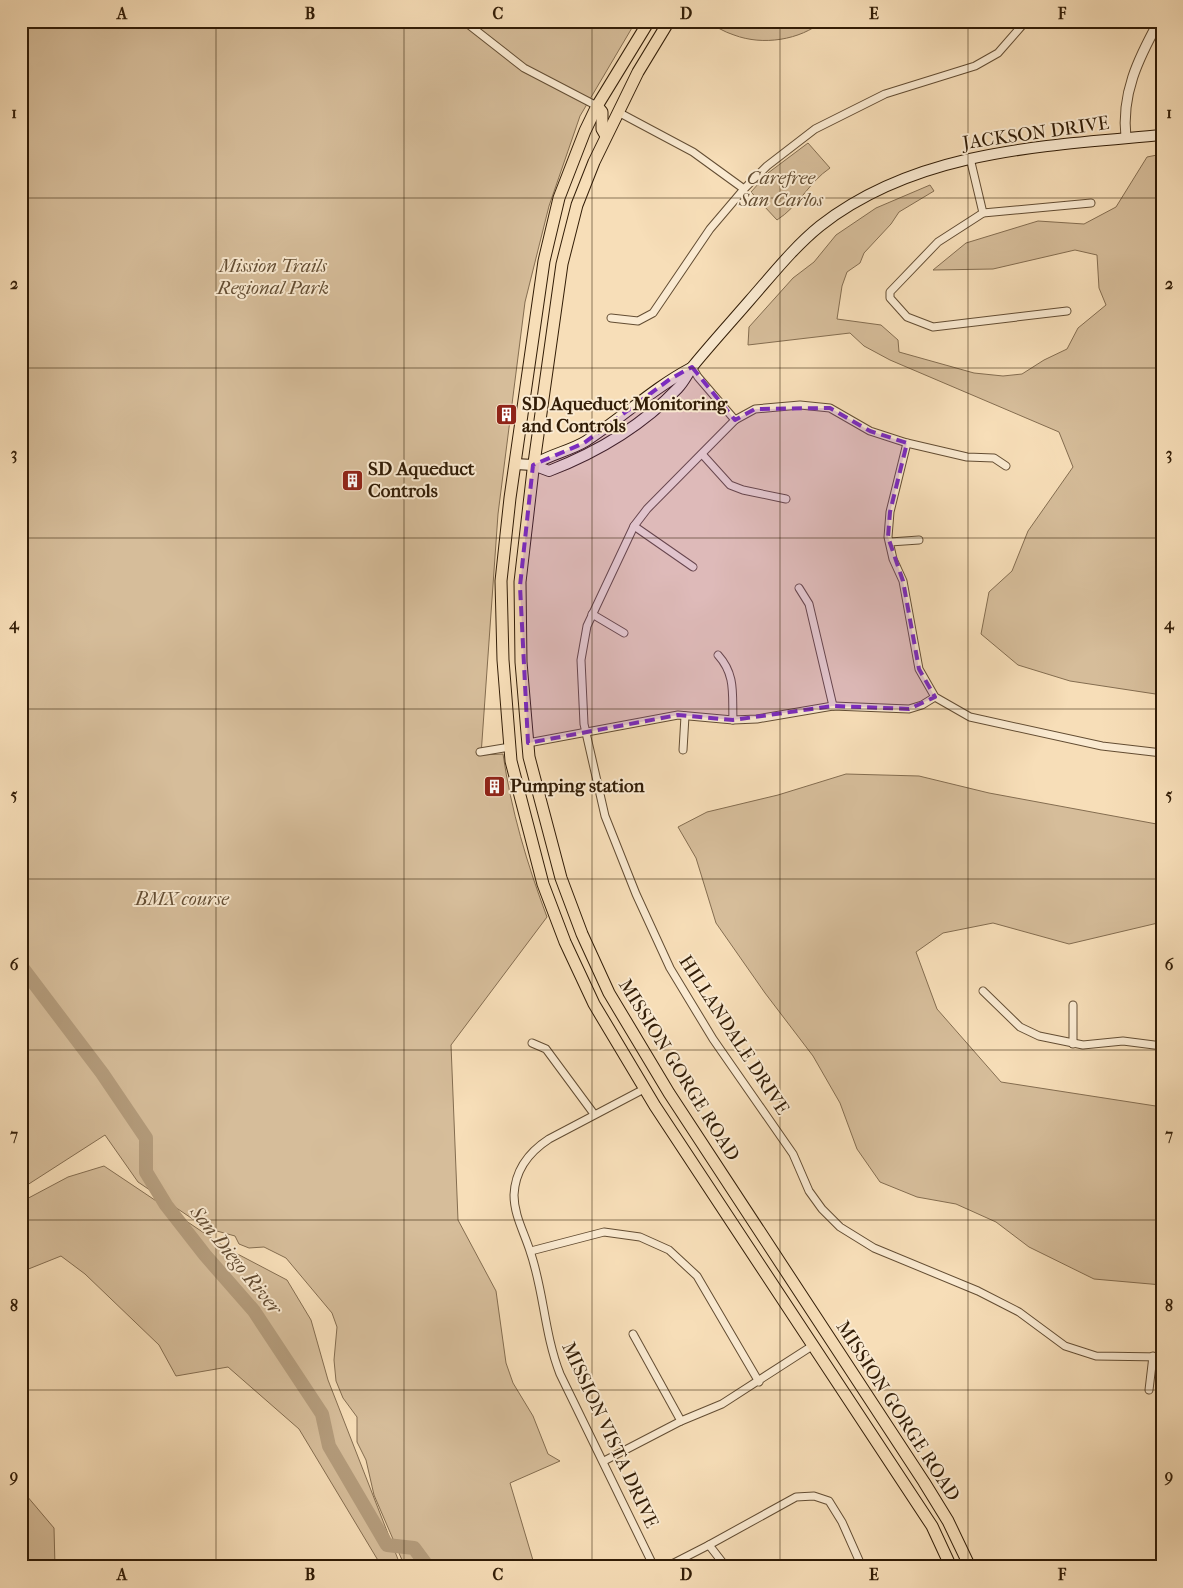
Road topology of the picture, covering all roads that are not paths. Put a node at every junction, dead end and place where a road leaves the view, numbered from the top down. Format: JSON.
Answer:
{"nodes":[{"id":1,"x":464,"y":21,"type":"edge"},
{"id":2,"x":648,"y":21,"type":"edge"},
{"id":3,"x":669,"y":21,"type":"edge"},
{"id":4,"x":1026,"y":21,"type":"edge"},
{"id":5,"x":1159,"y":21,"type":"edge"},
{"id":6,"x":596,"y":106,"type":"junction"},
{"id":7,"x":618,"y":112,"type":"junction"},
{"id":8,"x":1162,"y":135,"type":"edge"},
{"id":9,"x":606,"y":136,"type":"junction"},
{"id":10,"x":1126,"y":138,"type":"junction"},
{"id":11,"x":970,"y":158,"type":"junction"},
{"id":12,"x":744,"y":189,"type":"junction"},
{"id":13,"x":1092,"y":203,"type":"dead end"},
{"id":14,"x":983,"y":213,"type":"junction"},
{"id":15,"x":1067,"y":311,"type":"dead end"},
{"id":16,"x":611,"y":318,"type":"dead end"},
{"id":17,"x":692,"y":367,"type":"junction"},
{"id":18,"x":735,"y":420,"type":"junction"},
{"id":19,"x":907,"y":443,"type":"junction"},
{"id":20,"x":702,"y":454,"type":"junction"},
{"id":21,"x":515,"y":464,"type":"junction"},
{"id":22,"x":533,"y":465,"type":"junction"},
{"id":23,"x":1006,"y":466,"type":"dead end"},
{"id":24,"x":786,"y":499,"type":"dead end"},
{"id":25,"x":634,"y":526,"type":"junction"},
{"id":26,"x":919,"y":540,"type":"dead end"},
{"id":27,"x":890,"y":542,"type":"junction"},
{"id":28,"x":694,"y":567,"type":"dead end"},
{"id":29,"x":798,"y":588,"type":"dead end"},
{"id":30,"x":592,"y":614,"type":"junction"},
{"id":31,"x":624,"y":633,"type":"dead end"},
{"id":32,"x":718,"y":655,"type":"dead end"},
{"id":33,"x":935,"y":697,"type":"junction"},
{"id":34,"x":833,"y":706,"type":"junction"},
{"id":35,"x":684,"y":716,"type":"junction"},
{"id":36,"x":733,"y":720,"type":"junction"},
{"id":37,"x":586,"y":733,"type":"junction"},
{"id":38,"x":528,"y":743,"type":"junction"},
{"id":39,"x":510,"y":747,"type":"junction"},
{"id":40,"x":683,"y":750,"type":"dead end"},
{"id":41,"x":480,"y":752,"type":"dead end"},
{"id":42,"x":1162,"y":753,"type":"edge"},
{"id":43,"x":983,"y":991,"type":"dead end"},
{"id":44,"x":1073,"y":1006,"type":"dead end"},
{"id":45,"x":532,"y":1043,"type":"dead end"},
{"id":46,"x":1073,"y":1044,"type":"junction"},
{"id":47,"x":1162,"y":1046,"type":"edge"},
{"id":48,"x":644,"y":1089,"type":"junction"},
{"id":49,"x":594,"y":1114,"type":"junction"},
{"id":50,"x":531,"y":1252,"type":"junction"},
{"id":51,"x":634,"y":1334,"type":"dead end"},
{"id":52,"x":812,"y":1346,"type":"junction"},
{"id":53,"x":1153,"y":1356,"type":"junction"},
{"id":54,"x":1162,"y":1357,"type":"edge"},
{"id":55,"x":759,"y":1382,"type":"junction"},
{"id":56,"x":1150,"y":1390,"type":"dead end"},
{"id":57,"x":681,"y":1421,"type":"junction"},
{"id":58,"x":604,"y":1461,"type":"junction"},
{"id":59,"x":709,"y":1545,"type":"junction"},
{"id":60,"x":654,"y":1567,"type":"edge"},
{"id":61,"x":666,"y":1567,"type":"edge"},
{"id":62,"x":726,"y":1567,"type":"edge"},
{"id":63,"x":862,"y":1567,"type":"edge"},
{"id":64,"x":951,"y":1567,"type":"edge"},
{"id":65,"x":970,"y":1567,"type":"edge"}],
"edges":[{"from":1,"to":6,"type":"street"},
{"from":2,"to":6,"type":"main road","name":"MISSION GORGE ROAD"},
{"from":3,"to":7,"type":"main road","name":"MISSION GORGE ROAD"},
{"from":4,"to":12,"type":"street"},
{"from":5,"to":10,"type":"street"},
{"from":6,"to":9,"type":"main road"},
{"from":6,"to":21,"type":"main road","name":"MISSION GORGE ROAD"},
{"from":7,"to":9,"type":"main road","name":"MISSION GORGE ROAD"},
{"from":7,"to":12,"type":"street"},
{"from":8,"to":10,"type":"main road","name":"JACKSON DRIVE"},
{"from":9,"to":22,"type":"main road","name":"MISSION GORGE ROAD"},
{"from":10,"to":11,"type":"main road","name":"JACKSON DRIVE"},
{"from":11,"to":14,"type":"street"},
{"from":11,"to":17,"type":"main road","name":"JACKSON DRIVE"},
{"from":12,"to":16,"type":"street"},
{"from":13,"to":14,"type":"street"},
{"from":14,"to":15,"type":"street"},
{"from":17,"to":18,"type":"street"},
{"from":17,"to":22,"type":"main road","name":"JACKSON DRIVE"},
{"from":18,"to":19,"type":"street","name":"HILLANDALE DRIVE"},
{"from":18,"to":20,"type":"street","name":"HILLANDALE DRIVE"},
{"from":19,"to":23,"type":"street","name":"HILLANDALE DRIVE"},
{"from":19,"to":27,"type":"street"},
{"from":20,"to":24,"type":"street"},
{"from":20,"to":25,"type":"street","name":"HILLANDALE DRIVE"},
{"from":21,"to":22,"type":"main road"},
{"from":21,"to":39,"type":"main road","name":"MISSION GORGE ROAD"},
{"from":22,"to":38,"type":"main road","name":"MISSION GORGE ROAD"},
{"from":25,"to":28,"type":"street"},
{"from":25,"to":30,"type":"street","name":"HILLANDALE DRIVE"},
{"from":26,"to":27,"type":"street"},
{"from":27,"to":33,"type":"street"},
{"from":29,"to":34,"type":"street"},
{"from":30,"to":31,"type":"street"},
{"from":30,"to":37,"type":"street","name":"HILLANDALE DRIVE"},
{"from":32,"to":36,"type":"street"},
{"from":33,"to":34,"type":"street"},
{"from":33,"to":42,"type":"street"},
{"from":34,"to":36,"type":"street"},
{"from":35,"to":36,"type":"street"},
{"from":35,"to":37,"type":"street"},
{"from":35,"to":40,"type":"street"},
{"from":37,"to":38,"type":"street"},
{"from":37,"to":53,"type":"street","name":"HILLANDALE DRIVE"},
{"from":38,"to":65,"type":"main road","name":"MISSION GORGE ROAD"},
{"from":39,"to":41,"type":"street"},
{"from":39,"to":48,"type":"main road","name":"MISSION GORGE ROAD"},
{"from":43,"to":46,"type":"street"},
{"from":44,"to":46,"type":"street"},
{"from":45,"to":49,"type":"street"},
{"from":46,"to":47,"type":"street"},
{"from":48,"to":49,"type":"street","name":"MISSION VISTA DRIVE"},
{"from":48,"to":52,"type":"main road","name":"MISSION GORGE ROAD"},
{"from":49,"to":50,"type":"street","name":"MISSION VISTA DRIVE"},
{"from":50,"to":55,"type":"street"},
{"from":50,"to":58,"type":"street","name":"MISSION VISTA DRIVE"},
{"from":51,"to":57,"type":"street"},
{"from":52,"to":55,"type":"street"},
{"from":52,"to":64,"type":"main road","name":"MISSION GORGE ROAD"},
{"from":53,"to":54,"type":"street","name":"HILLANDALE DRIVE"},
{"from":53,"to":56,"type":"street"},
{"from":55,"to":57,"type":"street"},
{"from":57,"to":58,"type":"street"},
{"from":58,"to":60,"type":"street","name":"MISSION VISTA DRIVE"},
{"from":59,"to":61,"type":"street"},
{"from":59,"to":62,"type":"street"},
{"from":59,"to":63,"type":"street"}]}
